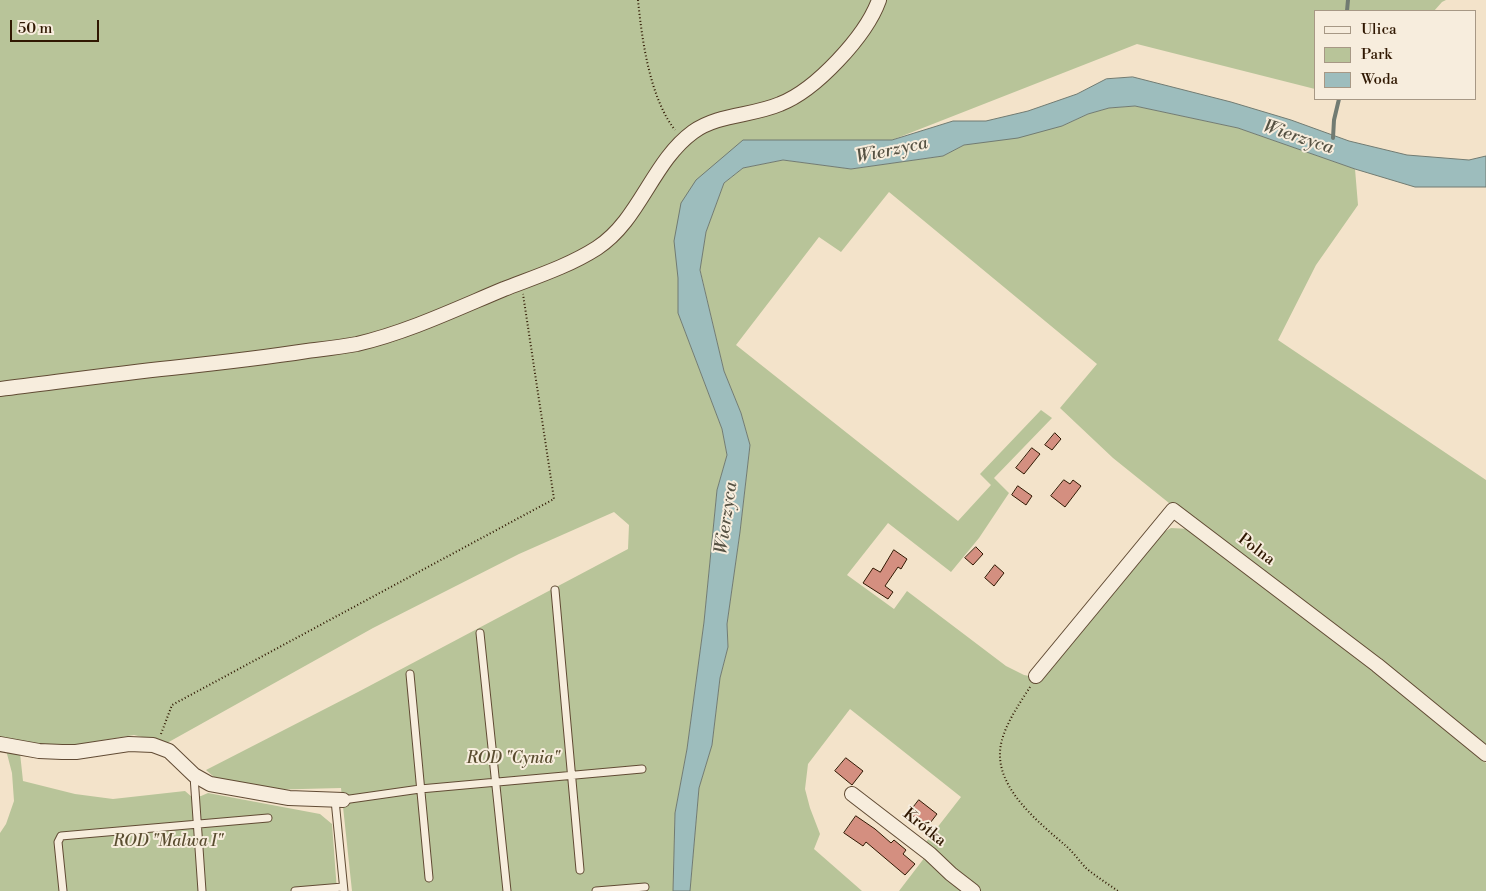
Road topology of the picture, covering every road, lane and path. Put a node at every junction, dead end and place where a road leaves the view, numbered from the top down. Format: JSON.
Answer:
{"nodes":[{"id":1,"x":638,"y":0,"type":"edge"},
{"id":2,"x":879,"y":0,"type":"edge"},
{"id":3,"x":683,"y":140,"type":"junction"},
{"id":4,"x":522,"y":282,"type":"junction"},
{"id":5,"x":0,"y":389,"type":"edge"},
{"id":6,"x":555,"y":590,"type":"dead end"},
{"id":7,"x":480,"y":633,"type":"dead end"},
{"id":8,"x":410,"y":674,"type":"dead end"},
{"id":9,"x":1036,"y":676,"type":"joint"},
{"id":10,"x":0,"y":744,"type":"edge"},
{"id":11,"x":157,"y":746,"type":"junction"},
{"id":12,"x":1486,"y":754,"type":"edge"},
{"id":13,"x":642,"y":769,"type":"dead end"},
{"id":14,"x":194,"y":775,"type":"junction"},
{"id":15,"x":571,"y":776,"type":"junction"},
{"id":16,"x":496,"y":783,"type":"junction"},
{"id":17,"x":420,"y":789,"type":"junction"},
{"id":18,"x":852,"y":794,"type":"dead end"},
{"id":19,"x":339,"y":800,"type":"junction"},
{"id":20,"x":268,"y":818,"type":"dead end"},
{"id":21,"x":197,"y":824,"type":"junction"},
{"id":22,"x":580,"y":870,"type":"dead end"},
{"id":23,"x":429,"y":878,"type":"dead end"},
{"id":24,"x":645,"y":886,"type":"dead end"},
{"id":25,"x":343,"y":889,"type":"edge"},
{"id":26,"x":63,"y":891,"type":"edge"},
{"id":27,"x":202,"y":891,"type":"edge"},
{"id":28,"x":294,"y":891,"type":"edge"},
{"id":29,"x":507,"y":891,"type":"edge"},
{"id":30,"x":596,"y":891,"type":"edge"},
{"id":31,"x":973,"y":891,"type":"edge"},
{"id":32,"x":1118,"y":891,"type":"edge"}],
"edges":[{"from":1,"to":3,"type":"path"},
{"from":2,"to":3,"type":"street"},
{"from":3,"to":4,"type":"street"},
{"from":4,"to":5,"type":"street"},
{"from":4,"to":11,"type":"path"},
{"from":6,"to":15,"type":"lane"},
{"from":7,"to":16,"type":"lane"},
{"from":8,"to":17,"type":"lane"},
{"from":9,"to":12,"type":"street","name":"Polna"},
{"from":9,"to":32,"type":"path"},
{"from":10,"to":11,"type":"street"},
{"from":11,"to":14,"type":"street"},
{"from":13,"to":15,"type":"lane"},
{"from":14,"to":19,"type":"street"},
{"from":14,"to":21,"type":"lane"},
{"from":15,"to":16,"type":"lane"},
{"from":15,"to":22,"type":"lane"},
{"from":16,"to":17,"type":"lane"},
{"from":16,"to":29,"type":"lane"},
{"from":17,"to":19,"type":"lane"},
{"from":17,"to":23,"type":"lane"},
{"from":18,"to":31,"type":"street","name":"Krótka"},
{"from":19,"to":25,"type":"lane"},
{"from":20,"to":21,"type":"lane"},
{"from":21,"to":26,"type":"lane"},
{"from":21,"to":27,"type":"lane"},
{"from":24,"to":30,"type":"lane"},
{"from":25,"to":28,"type":"lane"}]}
